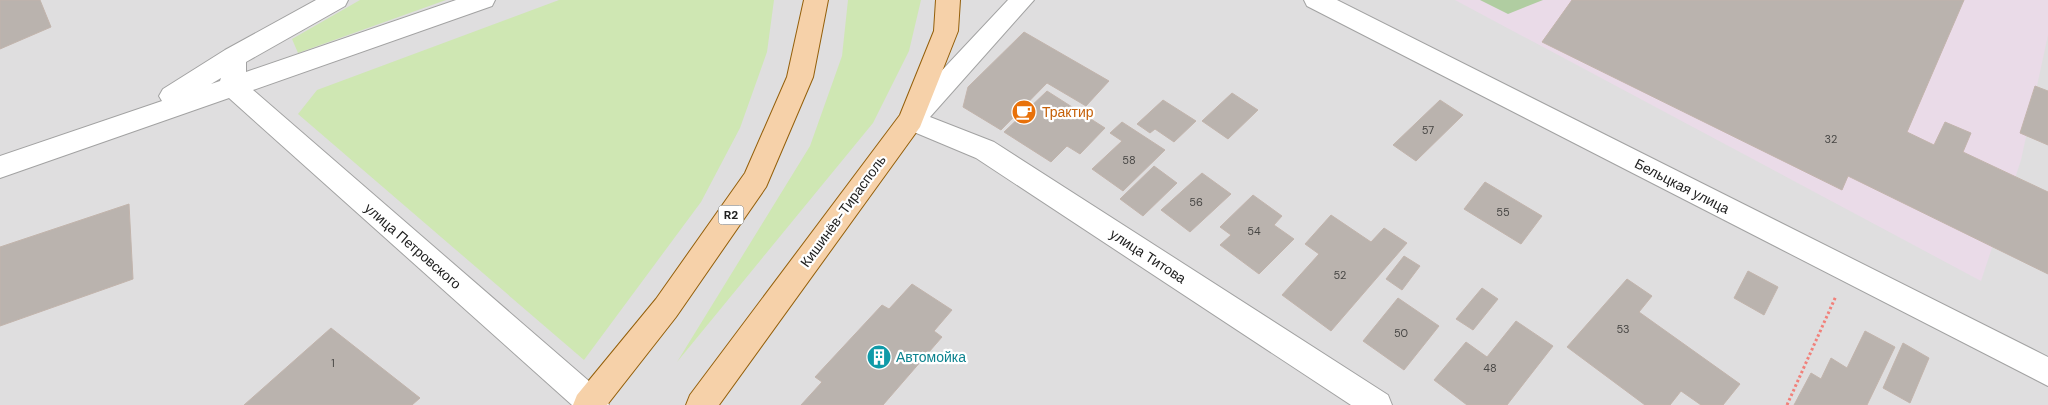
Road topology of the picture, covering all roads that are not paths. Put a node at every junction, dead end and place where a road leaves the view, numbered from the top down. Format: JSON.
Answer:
{"nodes":[{"id":1,"x":336,"y":0,"type":"edge"},
{"id":2,"x":483,"y":0,"type":"edge"},
{"id":3,"x":816,"y":0,"type":"edge"},
{"id":4,"x":948,"y":0,"type":"edge"},
{"id":5,"x":1022,"y":0,"type":"edge"},
{"id":6,"x":1316,"y":0,"type":"edge"},
{"id":7,"x":234,"y":57,"type":"junction"},
{"id":8,"x":233,"y":87,"type":"junction"},
{"id":9,"x":911,"y":120,"type":"junction"},
{"id":10,"x":132,"y":121,"type":"junction"},
{"id":11,"x":0,"y":167,"type":"edge"},
{"id":12,"x":2048,"y":372,"type":"edge"},
{"id":13,"x":591,"y":404,"type":"edge"},
{"id":14,"x":701,"y":405,"type":"edge"},
{"id":15,"x":1377,"y":405,"type":"edge"}],
"edges":[{"from":1,"to":7,"type":"street"},
{"from":2,"to":8,"type":"street"},
{"from":3,"to":13,"type":"main road","number":"R2"},
{"from":4,"to":9,"type":"main road","name":"Кишинёв-Тирасполь"},
{"from":5,"to":9,"type":"street"},
{"from":6,"to":12,"type":"street","name":"Бельцкая улица"},
{"from":7,"to":8,"type":"street"},
{"from":7,"to":10,"type":"street"},
{"from":8,"to":10,"type":"street"},
{"from":8,"to":13,"type":"street","name":"улица Петровского"},
{"from":9,"to":14,"type":"main road","name":"Кишинёв-Тирасполь"},
{"from":9,"to":15,"type":"street","name":"улица Титова"},
{"from":10,"to":11,"type":"street"}]}
